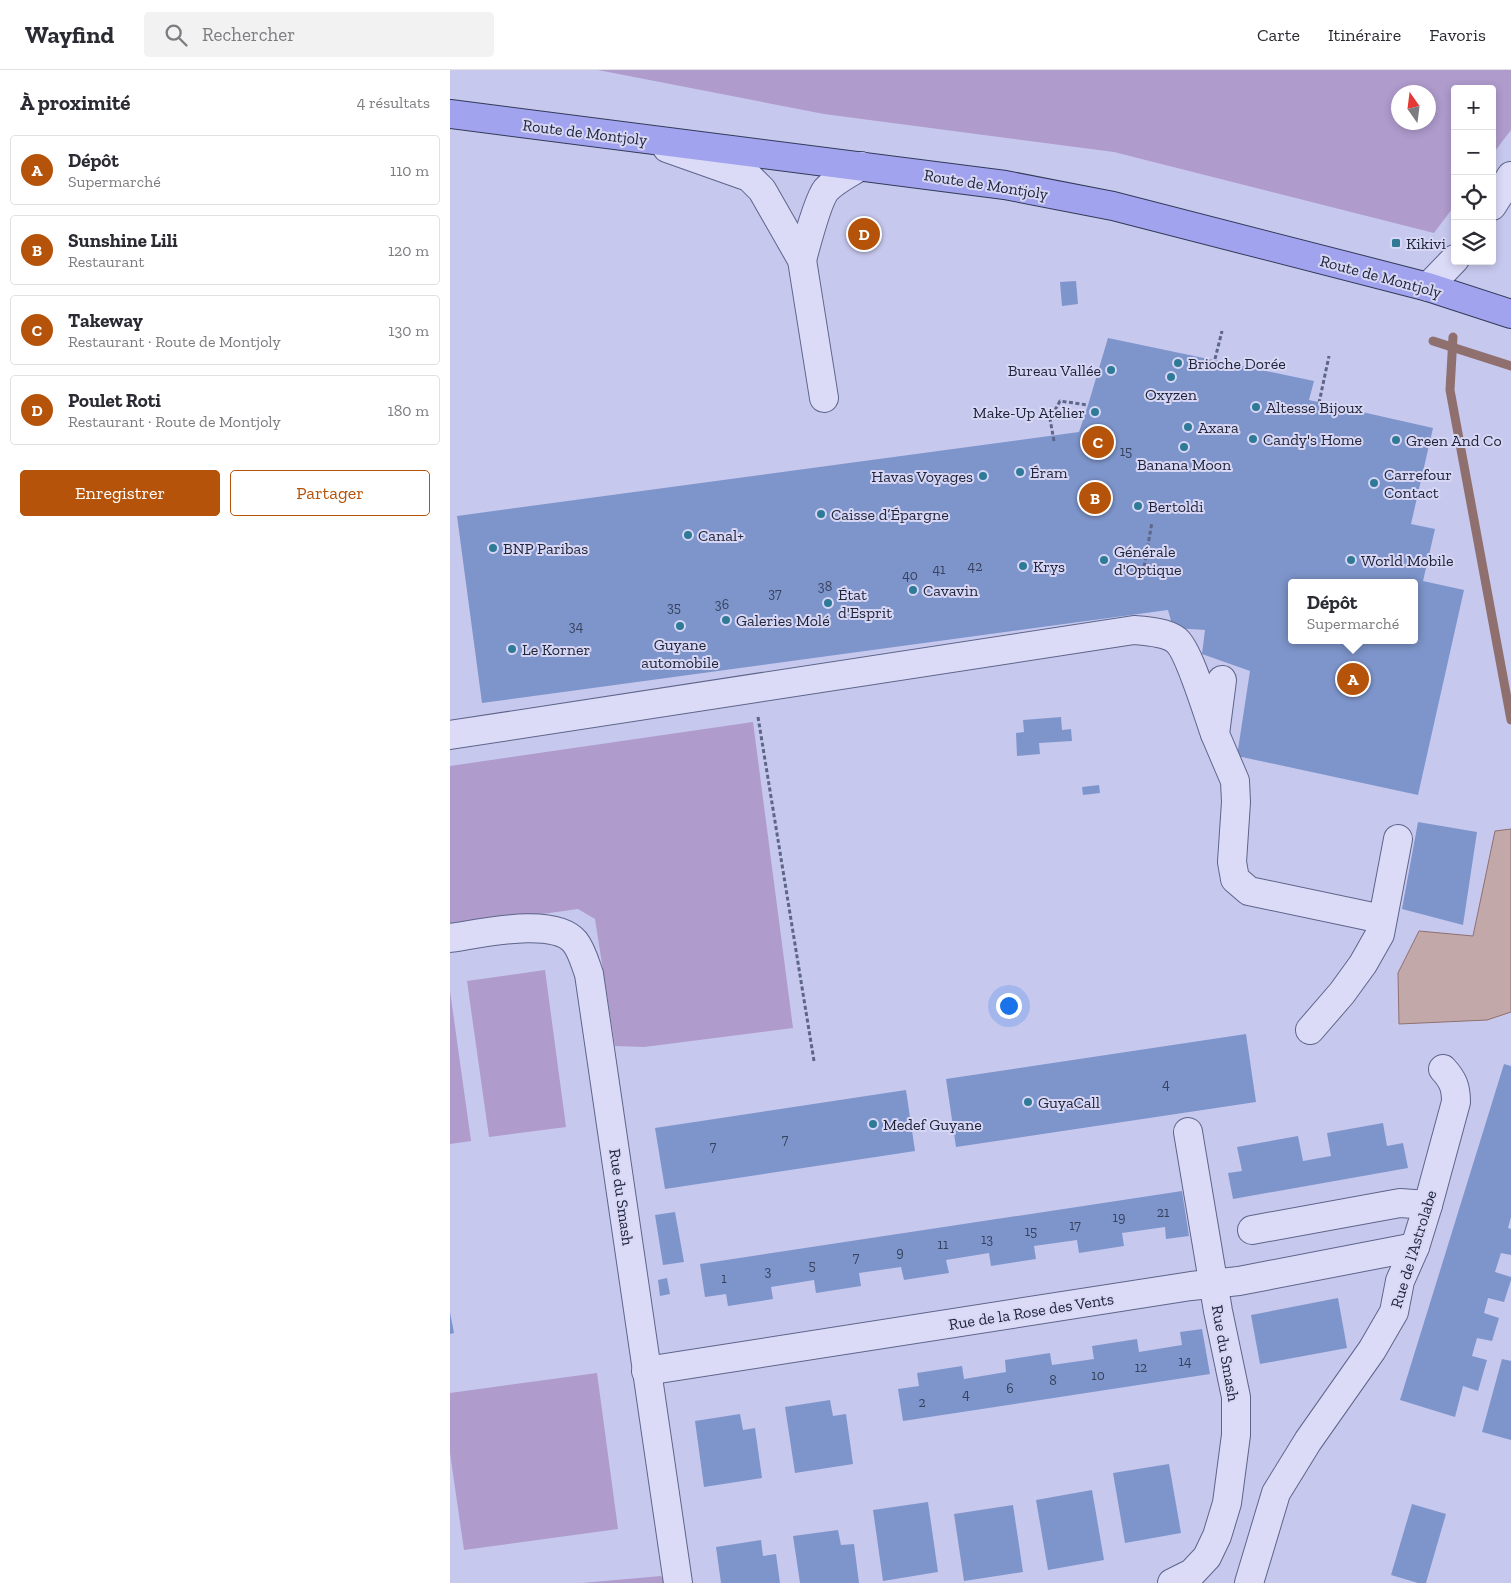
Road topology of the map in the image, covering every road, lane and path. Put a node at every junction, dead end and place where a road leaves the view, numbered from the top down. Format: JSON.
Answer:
{"nodes":[{"id":1,"x":450,"y":114,"type":"edge"},
{"id":2,"x":645,"y":140,"type":"junction"},
{"id":3,"x":861,"y":166,"type":"junction"},
{"id":4,"x":1511,"y":176,"type":"edge"},
{"id":5,"x":1496,"y":200,"type":"edge"},
{"id":6,"x":1496,"y":215,"type":"edge"},
{"id":7,"x":1511,"y":220,"type":"edge"},
{"id":8,"x":802,"y":260,"type":"junction"},
{"id":9,"x":1451,"y":263,"type":"edge"},
{"id":10,"x":1428,"y":287,"type":"junction"},
{"id":11,"x":1511,"y":314,"type":"edge"},
{"id":12,"x":1222,"y":331,"type":"dead end"},
{"id":13,"x":1329,"y":356,"type":"dead end"},
{"id":14,"x":1215,"y":359,"type":"dead end"},
{"id":15,"x":824,"y":398,"type":"dead end"},
{"id":16,"x":1319,"y":403,"type":"dead end"},
{"id":17,"x":1088,"y":405,"type":"dead end"},
{"id":18,"x":1054,"y":441,"type":"dead end"},
{"id":19,"x":1152,"y":522,"type":"dead end"},
{"id":20,"x":1143,"y":573,"type":"dead end"},
{"id":21,"x":1222,"y":680,"type":"dead end"},
{"id":22,"x":754,"y":689,"type":"junction"},
{"id":23,"x":1215,"y":734,"type":"junction"},
{"id":24,"x":450,"y":735,"type":"edge"},
{"id":25,"x":1398,"y":839,"type":"dead end"},
{"id":26,"x":1382,"y":919,"type":"junction"},
{"id":27,"x":450,"y":938,"type":"edge"},
{"id":28,"x":1310,"y":1030,"type":"dead end"},
{"id":29,"x":814,"y":1061,"type":"dead end"},
{"id":30,"x":1442,"y":1068,"type":"dead end"},
{"id":31,"x":1188,"y":1132,"type":"dead end"},
{"id":32,"x":1428,"y":1205,"type":"junction"},
{"id":33,"x":1252,"y":1230,"type":"dead end"},
{"id":34,"x":1415,"y":1247,"type":"junction"},
{"id":35,"x":1213,"y":1283,"type":"junction"},
{"id":36,"x":646,"y":1371,"type":"junction"},
{"id":37,"x":678,"y":1583,"type":"edge"},
{"id":38,"x":1172,"y":1583,"type":"edge"},
{"id":39,"x":1249,"y":1583,"type":"edge"}],
"edges":[{"from":1,"to":2,"type":"main road","name":"Route de Montjoly"},
{"from":2,"to":3,"type":"main road","name":"Route de Montjoly"},
{"from":2,"to":8,"type":"street"},
{"from":3,"to":8,"type":"street"},
{"from":3,"to":10,"type":"main road","name":"Route de Montjoly"},
{"from":4,"to":5,"type":"street"},
{"from":6,"to":7,"type":"street"},
{"from":8,"to":15,"type":"street"},
{"from":9,"to":10,"type":"street"},
{"from":10,"to":11,"type":"main road","name":"Route de Montjoly"},
{"from":12,"to":14,"type":"path"},
{"from":13,"to":16,"type":"path"},
{"from":17,"to":18,"type":"path"},
{"from":19,"to":20,"type":"path"},
{"from":21,"to":23,"type":"street"},
{"from":22,"to":23,"type":"street"},
{"from":22,"to":24,"type":"street"},
{"from":22,"to":29,"type":"path"},
{"from":23,"to":26,"type":"street"},
{"from":25,"to":26,"type":"street"},
{"from":26,"to":28,"type":"street"},
{"from":27,"to":36,"type":"street","name":"Rue du Smash"},
{"from":30,"to":32,"type":"street","name":"Rue de l’Astrolabe"},
{"from":31,"to":35,"type":"street","name":"Rue du Smash"},
{"from":32,"to":33,"type":"street"},
{"from":32,"to":34,"type":"street","name":"Rue de l’Astrolabe"},
{"from":34,"to":35,"type":"street","name":"Rue de la Rose des Vents"},
{"from":34,"to":39,"type":"street","name":"Rue de l’Astrolabe"},
{"from":35,"to":36,"type":"street","name":"Rue de la Rose des Vents"},
{"from":35,"to":38,"type":"street","name":"Rue du Smash"},
{"from":36,"to":37,"type":"street","name":"Rue du Smash"}]}
